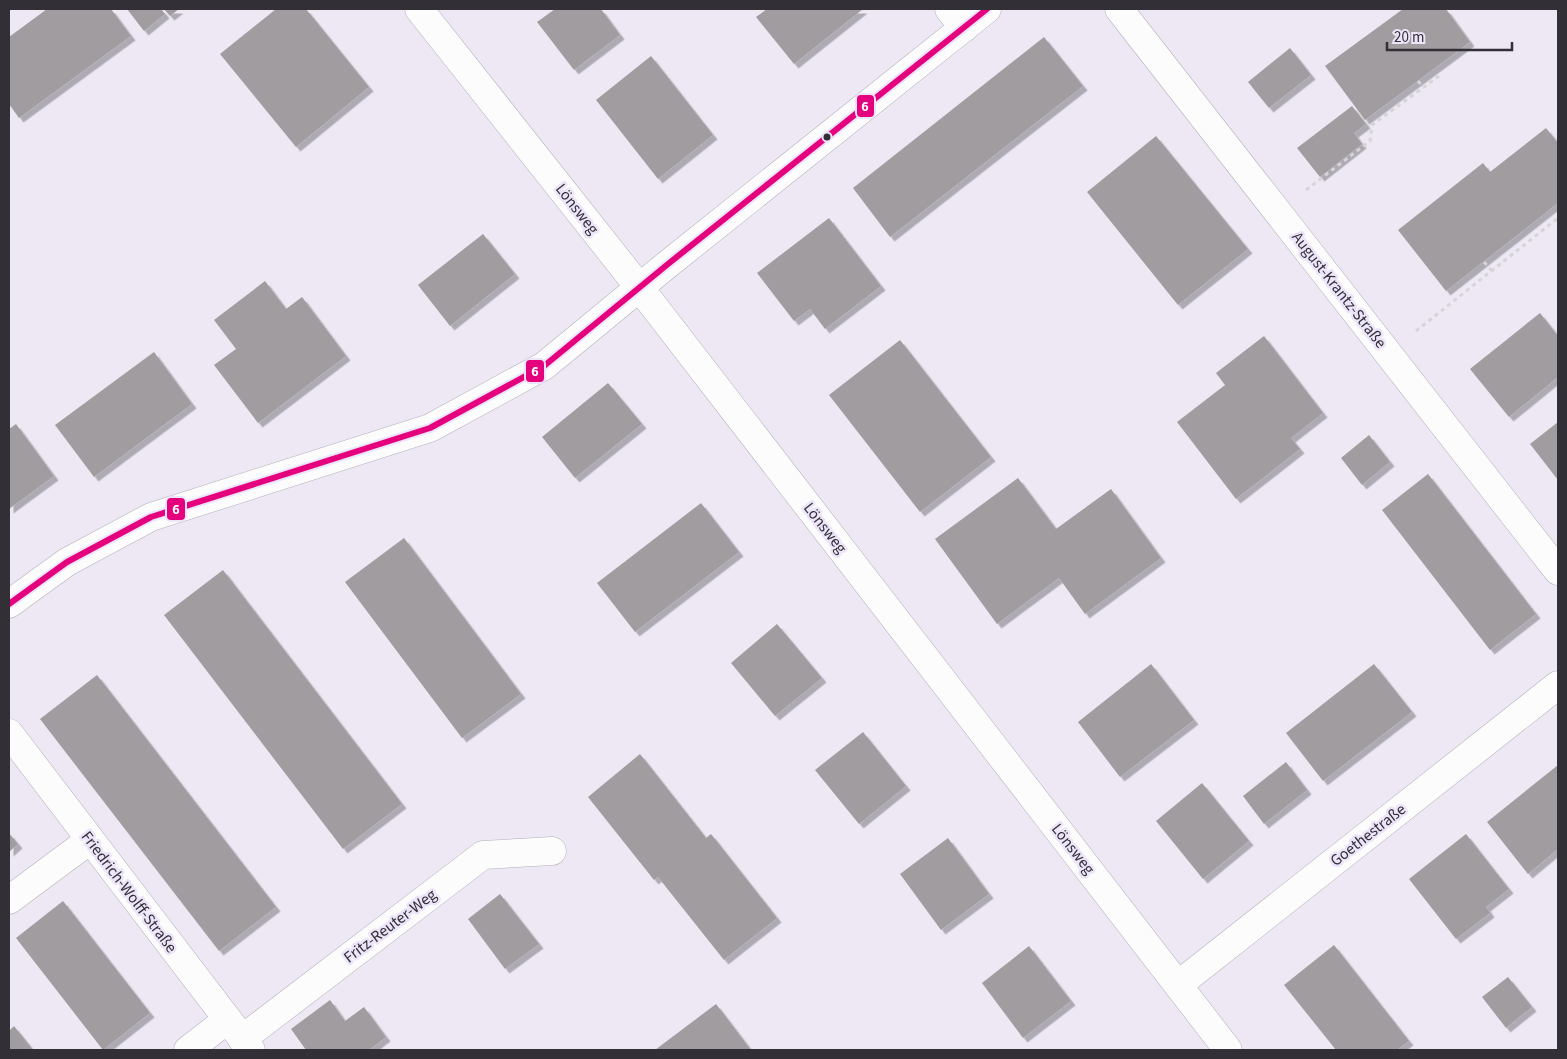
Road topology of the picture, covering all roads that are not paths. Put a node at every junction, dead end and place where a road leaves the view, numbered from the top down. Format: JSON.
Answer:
{"nodes":[{"id":1,"x":419,"y":9,"type":"edge"},
{"id":2,"x":987,"y":9,"type":"edge"},
{"id":3,"x":1119,"y":9,"type":"edge"},
{"id":4,"x":956,"y":18,"type":"edge"},
{"id":5,"x":639,"y":287,"type":"junction"},
{"id":6,"x":1558,"y":571,"type":"edge"},
{"id":7,"x":9,"y":604,"type":"edge"},
{"id":8,"x":1558,"y":685,"type":"edge"},
{"id":9,"x":9,"y":733,"type":"edge"},
{"id":10,"x":90,"y":840,"type":"junction"},
{"id":11,"x":552,"y":851,"type":"dead end"},
{"id":12,"x":9,"y":900,"type":"edge"},
{"id":13,"x":1178,"y":985,"type":"junction"},
{"id":14,"x":240,"y":1036,"type":"edge"},
{"id":15,"x":188,"y":1050,"type":"edge"},
{"id":16,"x":1228,"y":1050,"type":"edge"}],
"edges":[{"from":1,"to":5,"type":"street","name":"Lönsweg"},
{"from":2,"to":4,"type":"street"},
{"from":3,"to":6,"type":"street","name":"August-Krantz-Straße"},
{"from":4,"to":5,"type":"street"},
{"from":5,"to":7,"type":"street"},
{"from":5,"to":13,"type":"street","name":"Lönsweg"},
{"from":8,"to":13,"type":"street","name":"Goethestraße"},
{"from":9,"to":10,"type":"street","name":"Friedrich-Wolff-Straße"},
{"from":10,"to":12,"type":"street"},
{"from":10,"to":14,"type":"street","name":"Friedrich-Wolff-Straße"},
{"from":11,"to":14,"type":"street","name":"Fritz-Reuter-Weg"},
{"from":13,"to":16,"type":"street","name":"Lönsweg"},
{"from":14,"to":15,"type":"street","name":"Fritz-Reuter-Weg"}]}
